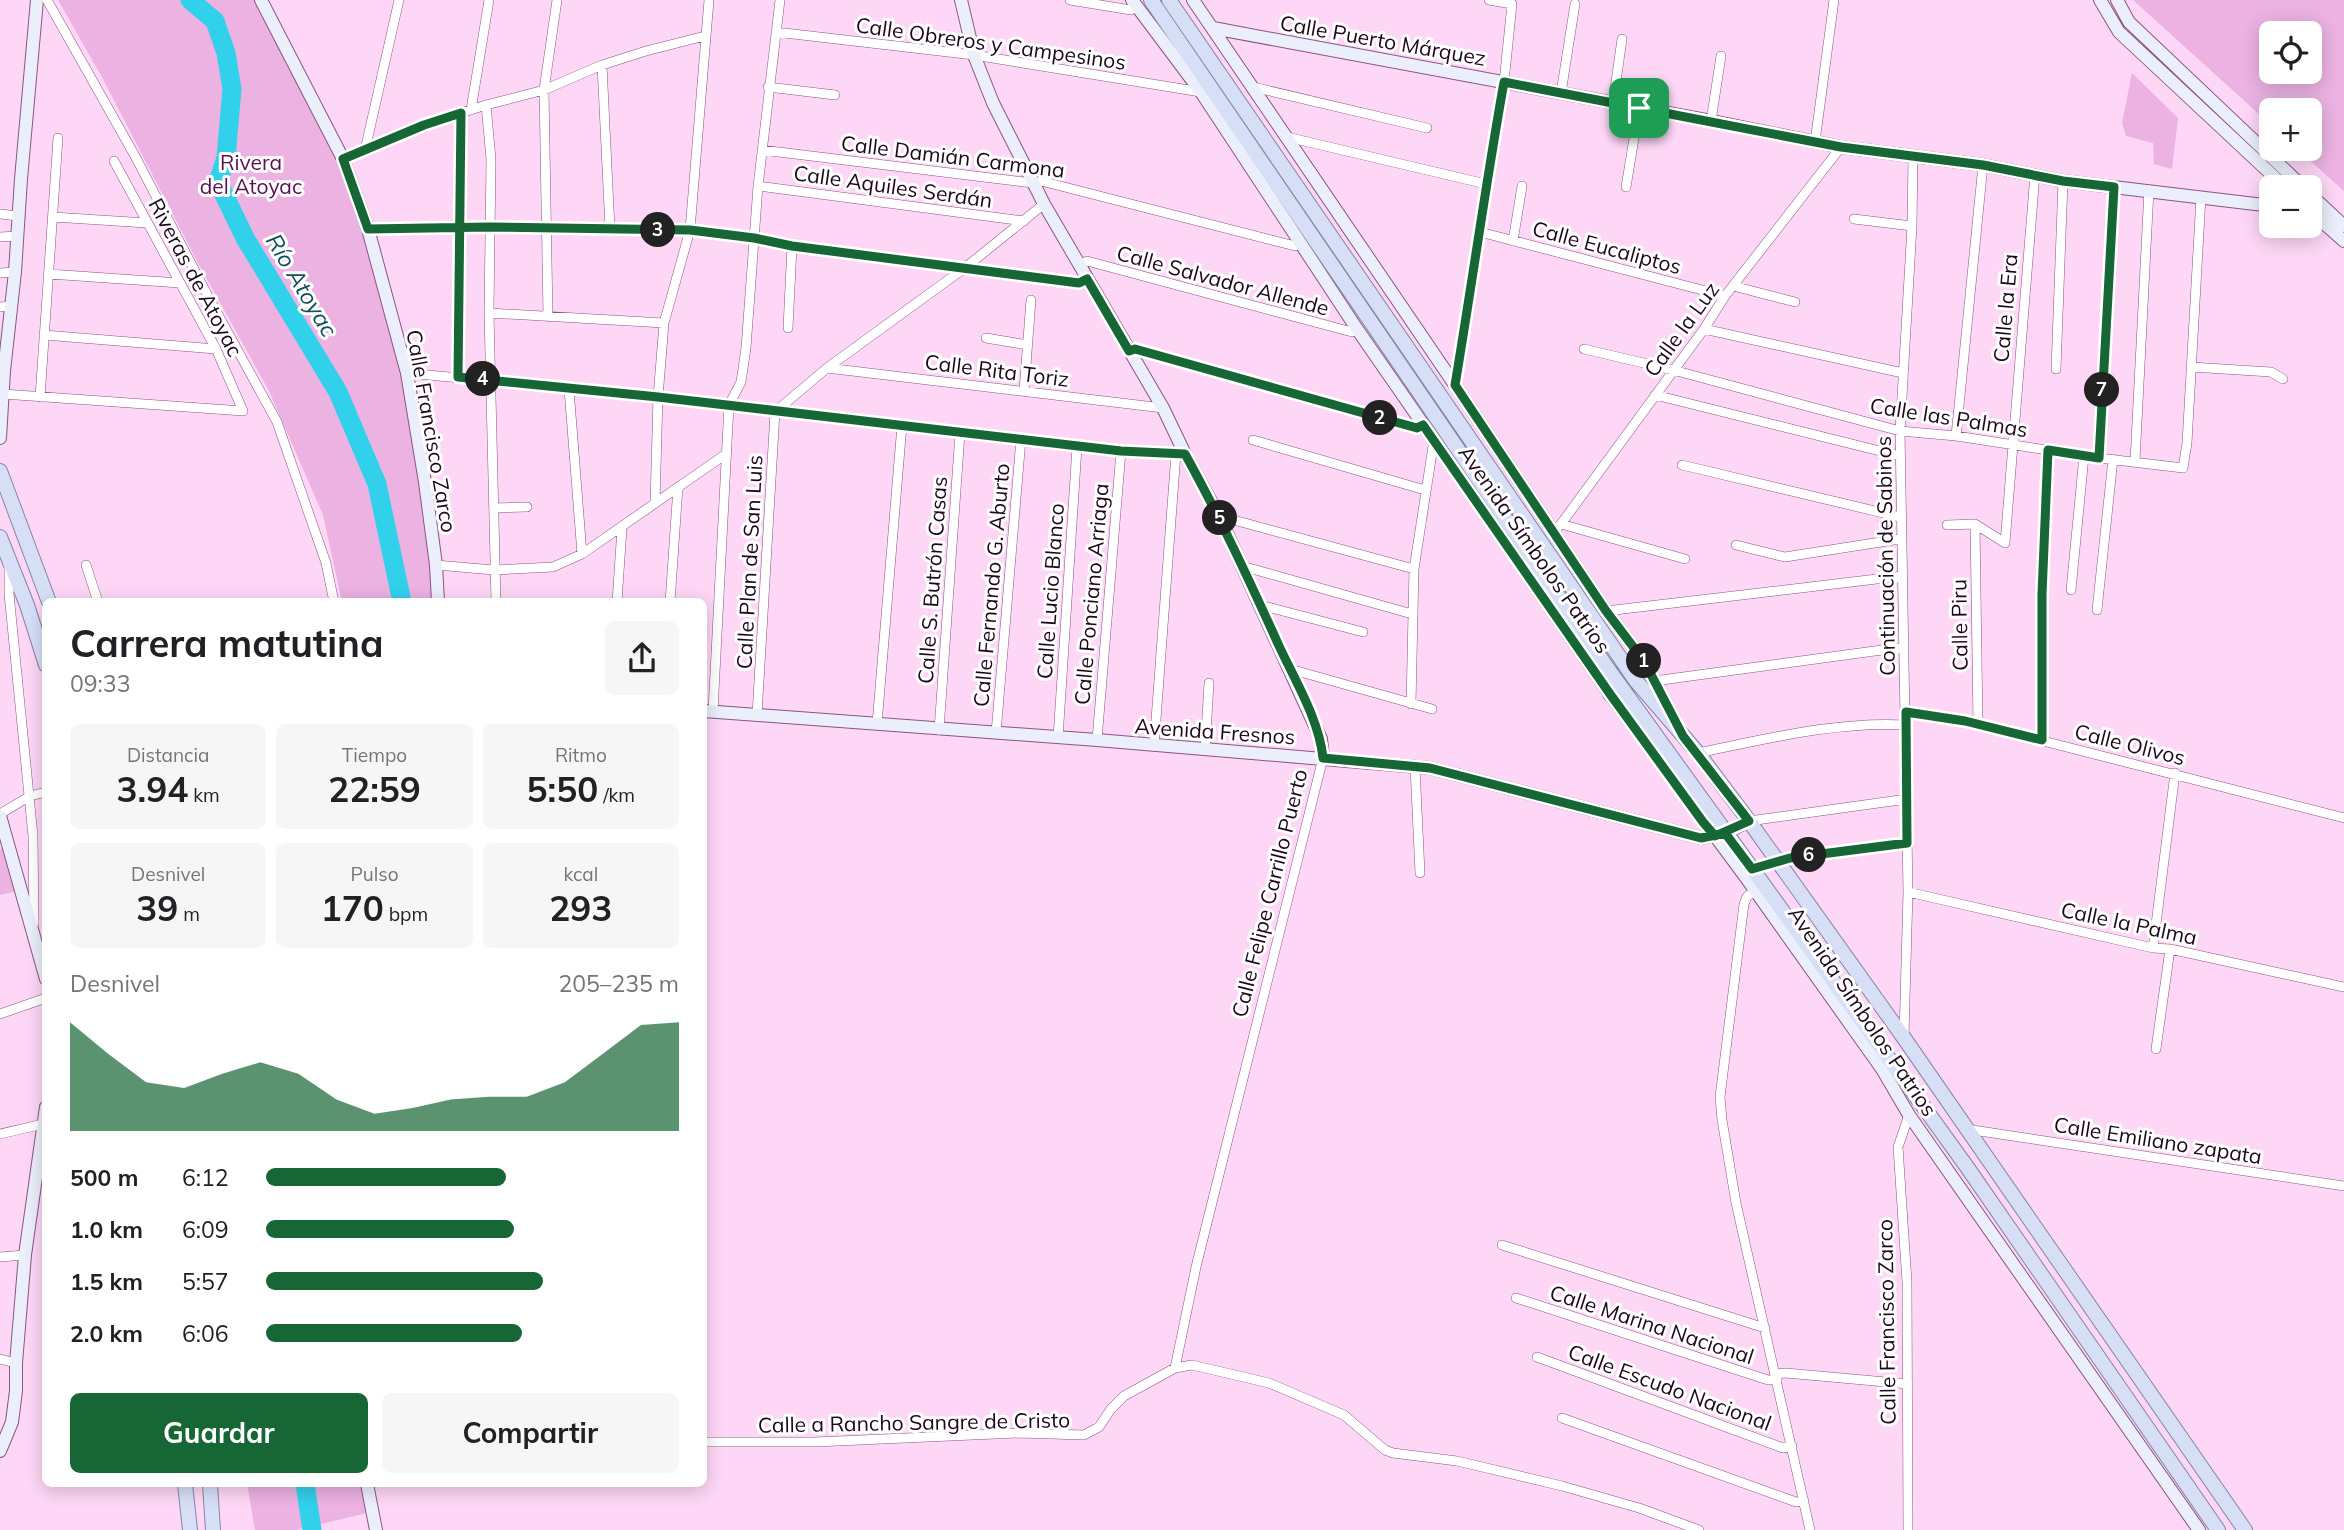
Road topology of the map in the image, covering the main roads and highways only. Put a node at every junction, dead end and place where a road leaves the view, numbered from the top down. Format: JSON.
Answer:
{"nodes":[{"id":1,"x":1151,"y":0,"type":"edge"},
{"id":2,"x":1169,"y":0,"type":"edge"},
{"id":3,"x":0,"y":471,"type":"edge"},
{"id":4,"x":0,"y":537,"type":"edge"},
{"id":5,"x":48,"y":598,"type":"edge"},
{"id":6,"x":42,"y":652,"type":"edge"},
{"id":7,"x":1606,"y":666,"type":"junction"},
{"id":8,"x":1610,"y":694,"type":"road end"},
{"id":9,"x":186,"y":1487,"type":"edge"},
{"id":10,"x":210,"y":1487,"type":"edge"},
{"id":11,"x":2231,"y":1509,"type":"junction"},
{"id":12,"x":213,"y":1524,"type":"edge"},
{"id":13,"x":2208,"y":1528,"type":"edge"},
{"id":14,"x":190,"y":1530,"type":"edge"},
{"id":15,"x":224,"y":1530,"type":"edge"},
{"id":16,"x":2245,"y":1530,"type":"edge"}],
"edges":[{"from":1,"to":7,"type":"main road","name":"Avenida Símbolos Patrios"},
{"from":2,"to":11,"type":"main road","name":"Avenida Símbolos Patrios"},
{"from":3,"to":5,"type":"main road"},
{"from":4,"to":6,"type":"main road"},
{"from":7,"to":8,"type":"main road"},
{"from":7,"to":13,"type":"main road","name":"Avenida Símbolos Patrios"},
{"from":9,"to":14,"type":"main road"},
{"from":10,"to":12,"type":"main road"},
{"from":11,"to":13,"type":"main road"},
{"from":11,"to":16,"type":"main road","name":"Avenida Símbolos Patrios"},
{"from":12,"to":15,"type":"main road"}]}
